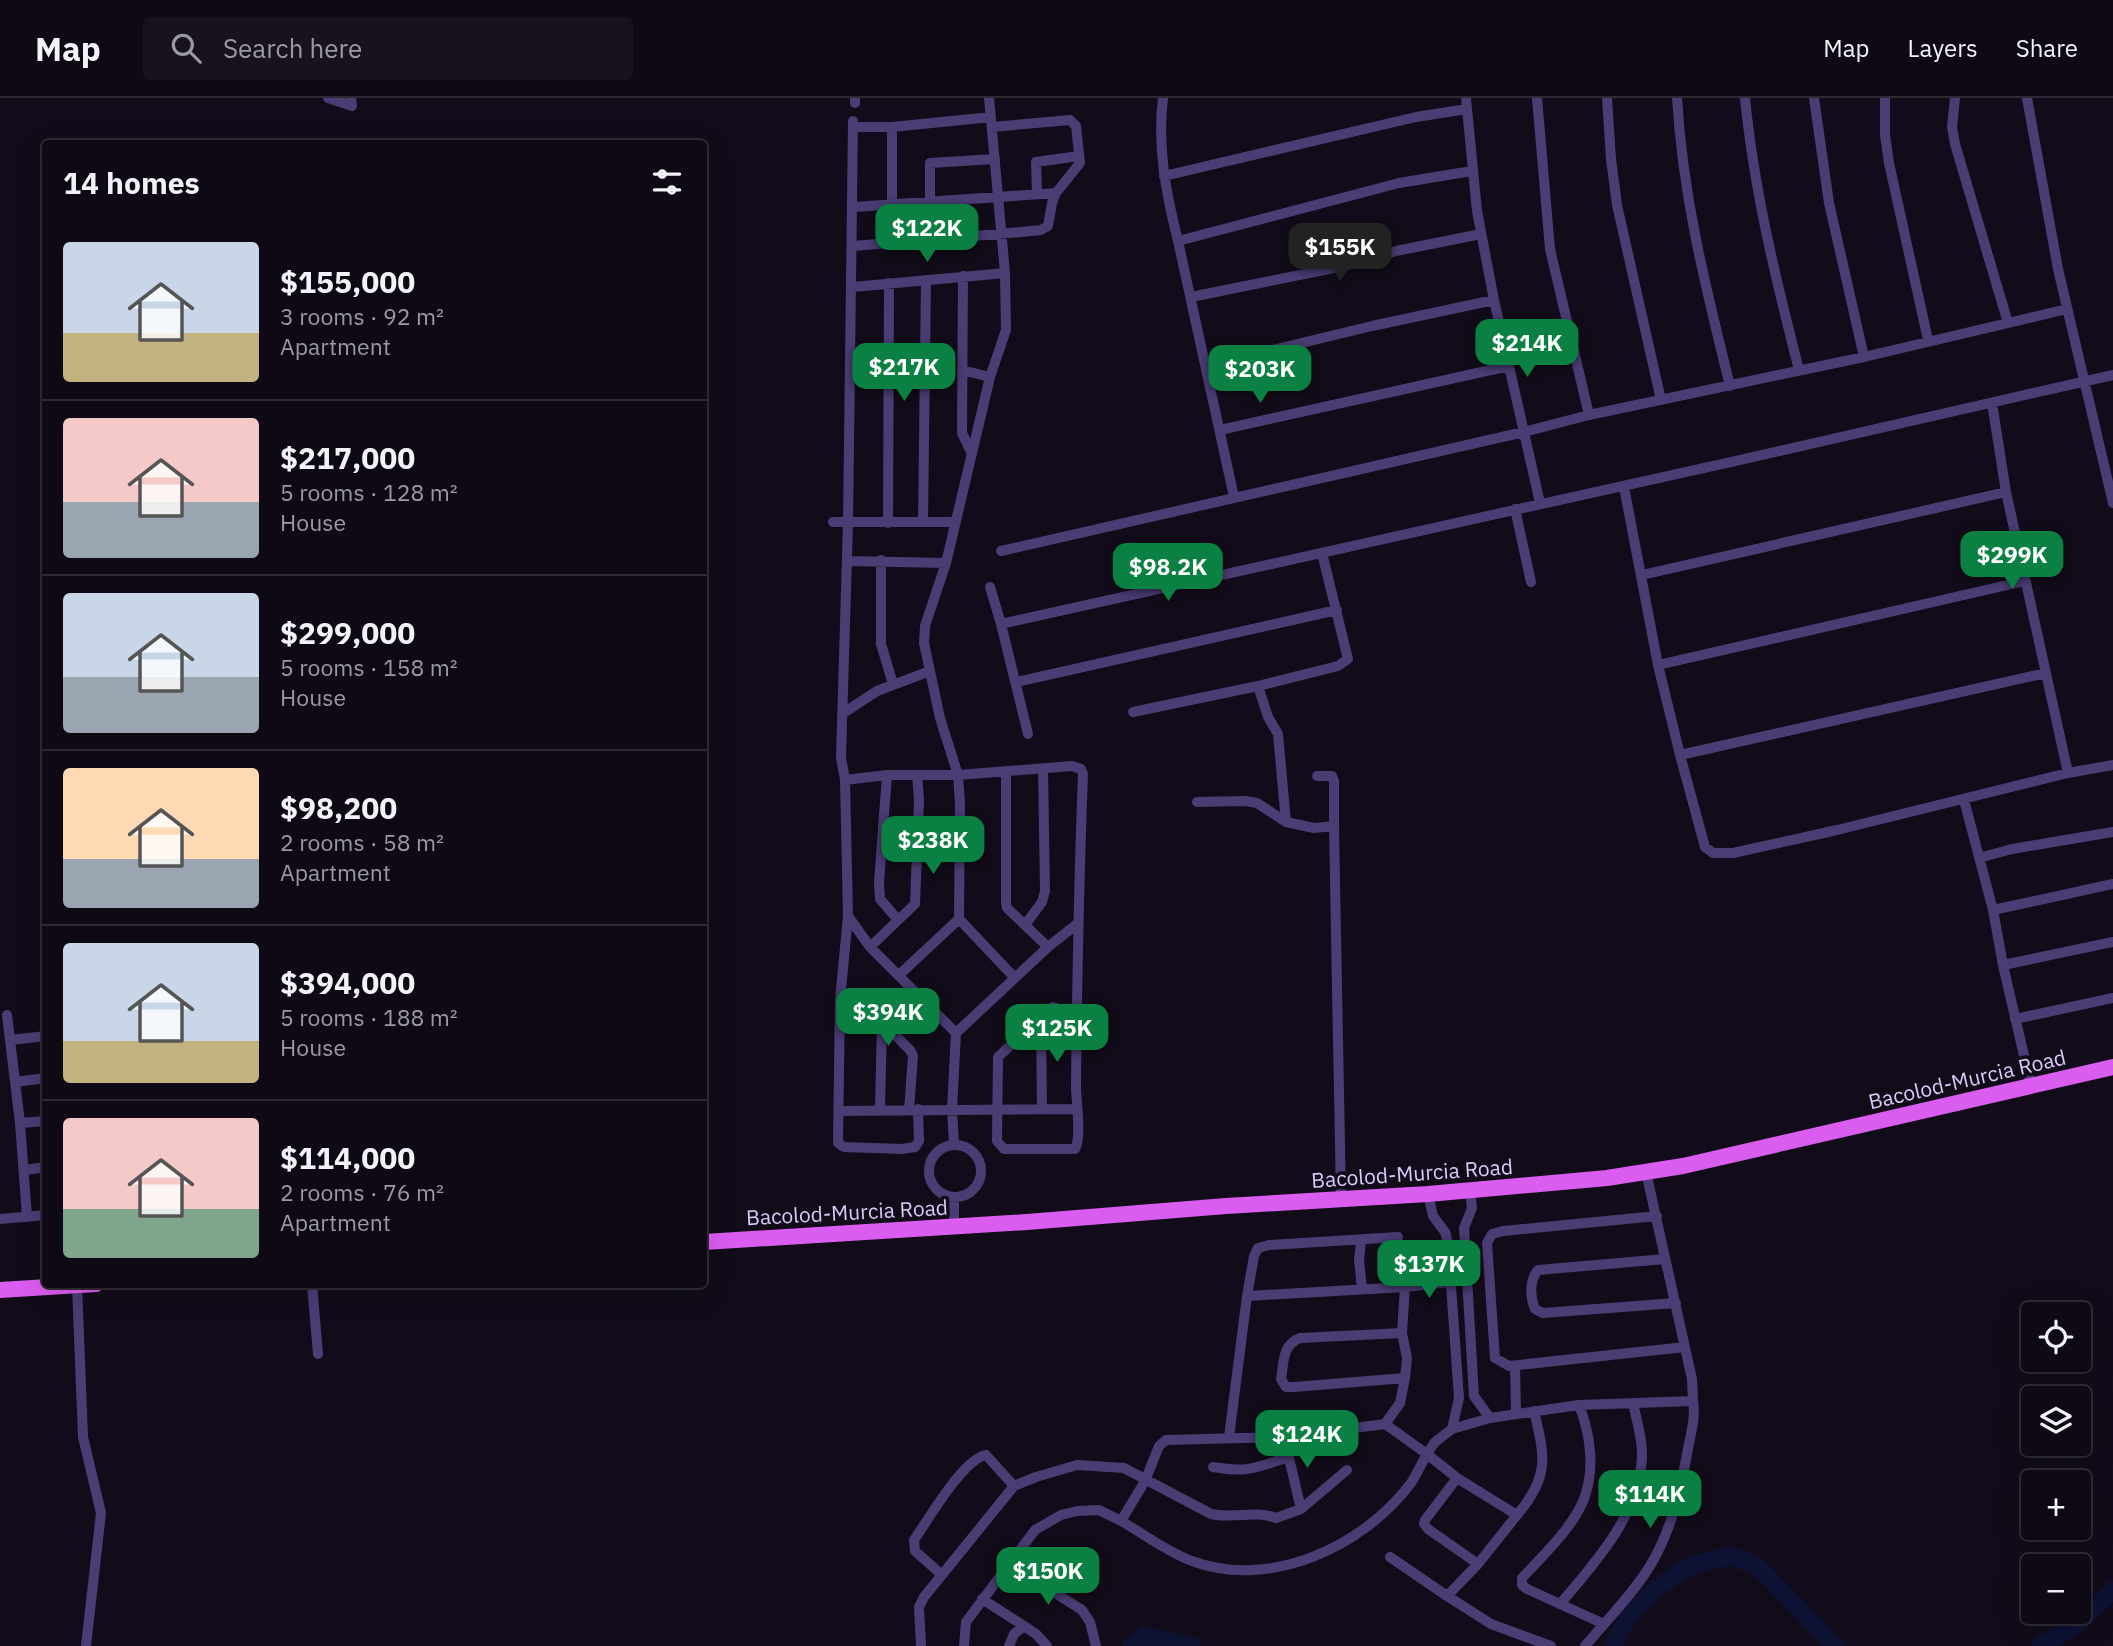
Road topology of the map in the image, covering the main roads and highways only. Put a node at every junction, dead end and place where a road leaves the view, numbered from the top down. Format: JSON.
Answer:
{"nodes":[{"id":1,"x":2113,"y":1067,"type":"edge"},
{"id":2,"x":707,"y":1242,"type":"edge"},
{"id":3,"x":42,"y":1288,"type":"edge"},
{"id":4,"x":0,"y":1290,"type":"edge"}],
"edges":[{"from":1,"to":2,"type":"main road","name":"Bacolod-Murcia Road"},
{"from":3,"to":4,"type":"main road"}]}
